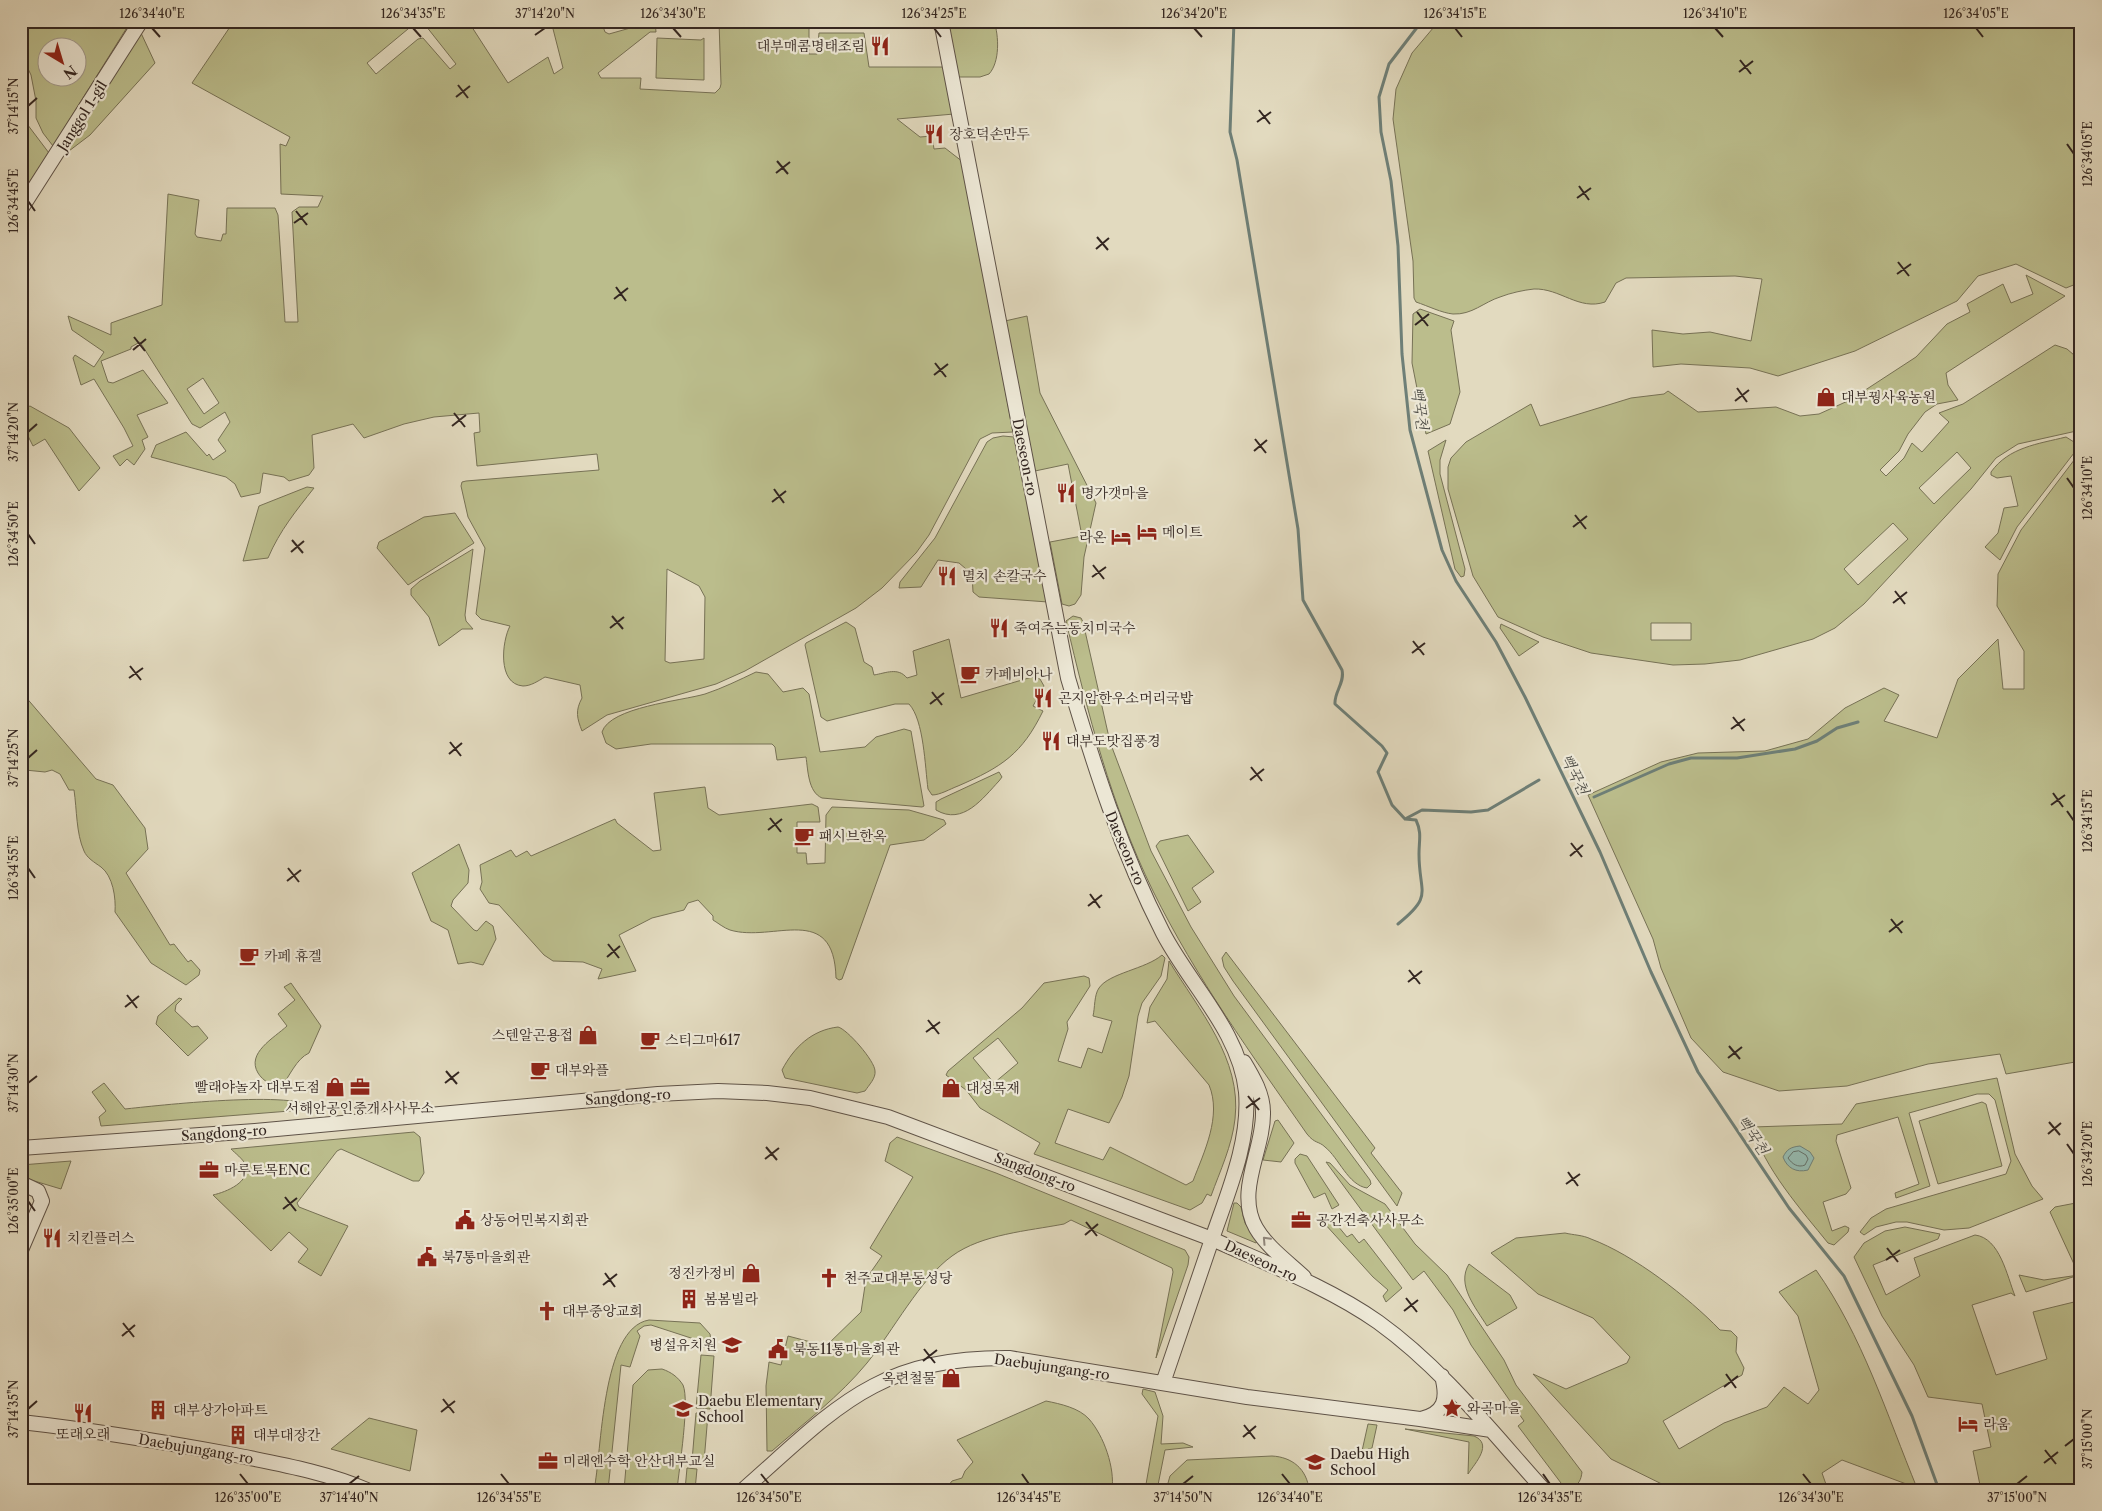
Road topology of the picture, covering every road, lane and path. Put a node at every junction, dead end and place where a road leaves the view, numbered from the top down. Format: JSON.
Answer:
{"nodes":[{"id":1,"x":140,"y":21,"type":"edge"},
{"id":2,"x":941,"y":21,"type":"edge"},
{"id":3,"x":21,"y":209,"type":"edge"},
{"id":4,"x":1229,"y":1037,"type":"junction"},
{"id":5,"x":21,"y":1148,"type":"edge"},
{"id":6,"x":21,"y":1183,"type":"edge"},
{"id":7,"x":1212,"y":1239,"type":"junction"},
{"id":8,"x":21,"y":1250,"type":"edge"},
{"id":9,"x":1314,"y":1286,"type":"junction"},
{"id":10,"x":1442,"y":1376,"type":"junction"},
{"id":11,"x":1163,"y":1383,"type":"junction"},
{"id":12,"x":1420,"y":1419,"type":"junction"},
{"id":13,"x":21,"y":1422,"type":"edge"},
{"id":14,"x":1491,"y":1430,"type":"junction"},
{"id":15,"x":367,"y":1490,"type":"edge"},
{"id":16,"x":743,"y":1490,"type":"edge"},
{"id":17,"x":1544,"y":1490,"type":"edge"}],
"edges":[{"from":1,"to":3,"type":"street","name":"Janggol 1-gil"},
{"from":2,"to":4,"type":"street","name":"Daeseon-ro"},
{"from":4,"to":7,"type":"street","name":"Daeseon-ro"},
{"from":9,"to":4,"type":"street","one_way":true},
{"from":5,"to":7,"type":"street","name":"Sangdong-ro"},
{"from":6,"to":8,"type":"street"},
{"from":7,"to":9,"type":"street","name":"Daeseon-ro"},
{"from":7,"to":11,"type":"street"},
{"from":9,"to":10,"type":"street","name":"Daeseon-ro"},
{"from":10,"to":12,"type":"street"},
{"from":10,"to":14,"type":"street","name":"Daeseon-ro"},
{"from":11,"to":12,"type":"street","name":"Daebujungang-ro"},
{"from":11,"to":16,"type":"street","name":"Daebujungang-ro"},
{"from":12,"to":14,"type":"street","name":"Daebujungang-ro"},
{"from":13,"to":15,"type":"street","name":"Daebujungang-ro"},
{"from":14,"to":17,"type":"street","name":"Daeseon-ro"}]}
